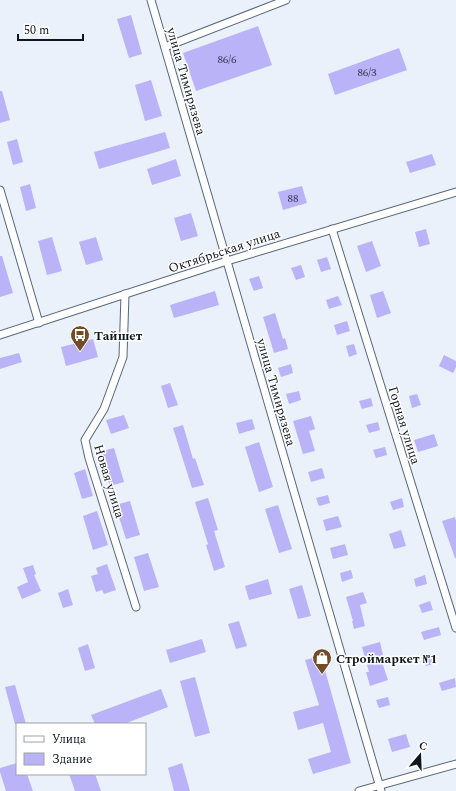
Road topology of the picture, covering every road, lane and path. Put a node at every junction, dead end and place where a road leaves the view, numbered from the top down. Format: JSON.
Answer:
{"nodes":[{"id":1,"x":151,"y":0,"type":"edge"},
{"id":2,"x":286,"y":0,"type":"edge"},
{"id":3,"x":165,"y":47,"type":"junction"},
{"id":4,"x":0,"y":190,"type":"edge"},
{"id":5,"x":456,"y":192,"type":"edge"},
{"id":6,"x":332,"y":229,"type":"junction"},
{"id":7,"x":227,"y":261,"type":"junction"},
{"id":8,"x":125,"y":294,"type":"junction"},
{"id":9,"x":39,"y":323,"type":"junction"},
{"id":10,"x":0,"y":336,"type":"edge"},
{"id":11,"x":136,"y":607,"type":"dead end"},
{"id":12,"x":456,"y":628,"type":"edge"},
{"id":13,"x":456,"y":764,"type":"edge"},
{"id":14,"x":380,"y":788,"type":"edge"},
{"id":15,"x":359,"y":791,"type":"edge"}],
"edges":[{"from":1,"to":3,"type":"street","name":"улица Тимирязева"},
{"from":2,"to":3,"type":"street"},
{"from":3,"to":7,"type":"street","name":"улица Тимирязева"},
{"from":4,"to":9,"type":"street"},
{"from":5,"to":6,"type":"street","name":"Октябрьская улица"},
{"from":6,"to":7,"type":"street","name":"Октябрьская улица"},
{"from":6,"to":12,"type":"street","name":"Горная улица"},
{"from":7,"to":8,"type":"street","name":"Октябрьская улица"},
{"from":7,"to":14,"type":"street","name":"улица Тимирязева"},
{"from":8,"to":9,"type":"street","name":"Октябрьская улица"},
{"from":8,"to":11,"type":"street","name":"Новая улица"},
{"from":9,"to":10,"type":"street","name":"Октябрьская улица"},
{"from":13,"to":14,"type":"street"},
{"from":14,"to":15,"type":"street"}]}
